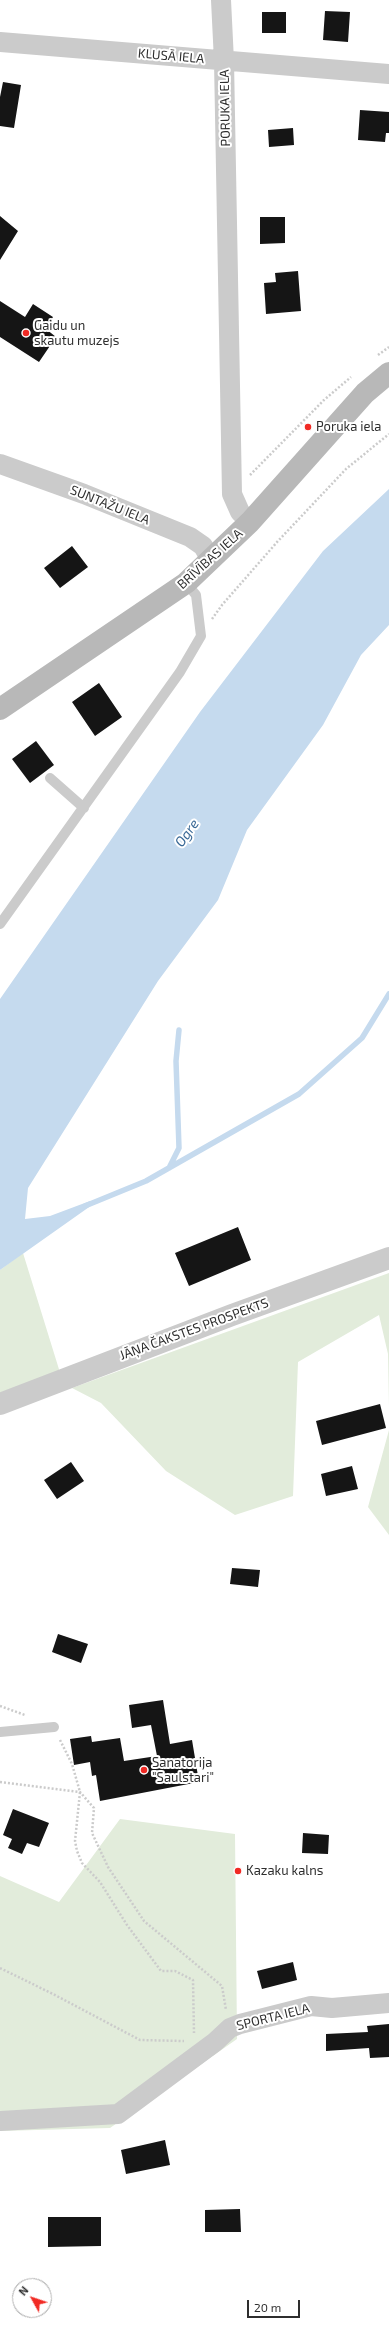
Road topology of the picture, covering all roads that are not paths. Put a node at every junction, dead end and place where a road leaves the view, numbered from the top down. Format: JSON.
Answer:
{"nodes":[{"id":1,"x":221,"y":0,"type":"edge"},
{"id":2,"x":0,"y":42,"type":"edge"},
{"id":3,"x":224,"y":61,"type":"junction"},
{"id":4,"x":389,"y":74,"type":"edge"},
{"id":5,"x":389,"y":373,"type":"edge"},
{"id":6,"x":0,"y":464,"type":"edge"},
{"id":7,"x":250,"y":522,"type":"junction"},
{"id":8,"x":211,"y":560,"type":"junction"},
{"id":9,"x":186,"y":583,"type":"junction"},
{"id":10,"x":0,"y":709,"type":"edge"},
{"id":11,"x":50,"y":778,"type":"dead end"},
{"id":12,"x":84,"y":808,"type":"junction"},
{"id":13,"x":0,"y":924,"type":"edge"},
{"id":14,"x":389,"y":1258,"type":"edge"},
{"id":15,"x":0,"y":1404,"type":"edge"},
{"id":16,"x":54,"y":1727,"type":"road end"},
{"id":17,"x":0,"y":1732,"type":"edge"},
{"id":18,"x":389,"y":2003,"type":"edge"},
{"id":19,"x":0,"y":2121,"type":"edge"}],
"edges":[{"from":1,"to":3,"type":"street","name":"PORUKA IELA"},
{"from":2,"to":3,"type":"street","name":"KLUSĀ IELA"},
{"from":3,"to":4,"type":"street","name":"KLUSĀ IELA"},
{"from":3,"to":7,"type":"street","name":"PORUKA IELA"},
{"from":5,"to":7,"type":"main road","name":"BRĪVĪBAS IELA"},
{"from":6,"to":8,"type":"street","name":"SUNTAŽU IELA"},
{"from":7,"to":8,"type":"main road","name":"BRĪVĪBAS IELA"},
{"from":8,"to":9,"type":"main road","name":"BRĪVĪBAS IELA"},
{"from":9,"to":10,"type":"main road","name":"BRĪVĪBAS IELA"},
{"from":9,"to":12,"type":"lane"},
{"from":11,"to":12,"type":"lane"},
{"from":12,"to":13,"type":"lane"},
{"from":14,"to":15,"type":"street","name":"JĀŅA ČAKSTES PROSPEKTS"},
{"from":16,"to":17,"type":"lane"},
{"from":18,"to":19,"type":"street","name":"SPORTA IELA"}]}
